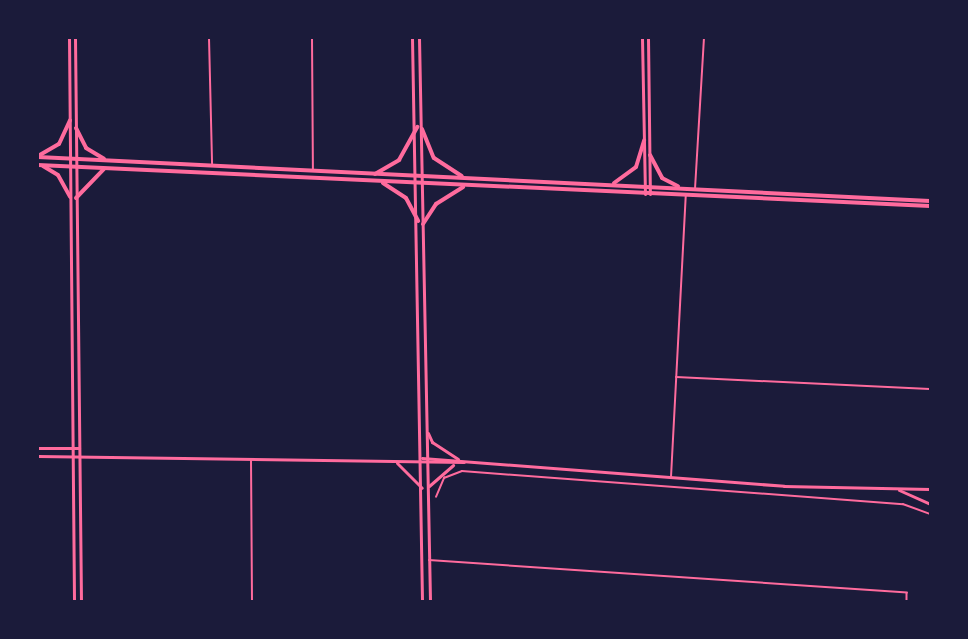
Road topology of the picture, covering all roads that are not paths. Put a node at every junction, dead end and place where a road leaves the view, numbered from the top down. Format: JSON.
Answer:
{"nodes":[{"id":1,"x":69,"y":38,"type":"edge"},
{"id":2,"x":75,"y":38,"type":"edge"},
{"id":3,"x":209,"y":38,"type":"edge"},
{"id":4,"x":312,"y":38,"type":"edge"},
{"id":5,"x":412,"y":38,"type":"edge"},
{"id":6,"x":419,"y":38,"type":"edge"},
{"id":7,"x":642,"y":38,"type":"edge"},
{"id":8,"x":648,"y":38,"type":"edge"},
{"id":9,"x":704,"y":38,"type":"edge"},
{"id":10,"x":917,"y":38,"type":"edge"},
{"id":11,"x":930,"y":38,"type":"edge"},
{"id":12,"x":70,"y":120,"type":"junction"},
{"id":13,"x":76,"y":128,"type":"junction"},
{"id":14,"x":419,"y":128,"type":"junction"},
{"id":15,"x":644,"y":140,"type":"junction"},
{"id":16,"x":650,"y":154,"type":"junction"},
{"id":17,"x":38,"y":157,"type":"edge"},
{"id":18,"x":70,"y":159,"type":"junction"},
{"id":19,"x":76,"y":159,"type":"junction"},
{"id":20,"x":108,"y":161,"type":"junction"},
{"id":21,"x":38,"y":165,"type":"edge"},
{"id":22,"x":212,"y":165,"type":"junction"},
{"id":23,"x":70,"y":167,"type":"junction"},
{"id":24,"x":76,"y":168,"type":"junction"},
{"id":25,"x":107,"y":168,"type":"junction"},
{"id":26,"x":312,"y":171,"type":"junction"},
{"id":27,"x":374,"y":174,"type":"junction"},
{"id":28,"x":417,"y":175,"type":"junction"},
{"id":29,"x":424,"y":176,"type":"junction"},
{"id":30,"x":465,"y":177,"type":"junction"},
{"id":31,"x":376,"y":181,"type":"junction"},
{"id":32,"x":417,"y":184,"type":"junction"},
{"id":33,"x":423,"y":184,"type":"junction"},
{"id":34,"x":610,"y":184,"type":"junction"},
{"id":35,"x":465,"y":186,"type":"junction"},
{"id":36,"x":648,"y":186,"type":"junction"},
{"id":37,"x":684,"y":189,"type":"junction"},
{"id":38,"x":694,"y":189,"type":"junction"},
{"id":39,"x":647,"y":194,"type":"junction"},
{"id":40,"x":687,"y":195,"type":"junction"},
{"id":41,"x":73,"y":197,"type":"junction"},
{"id":42,"x":930,"y":201,"type":"edge"},
{"id":43,"x":930,"y":206,"type":"edge"},
{"id":44,"x":418,"y":220,"type":"junction"},
{"id":45,"x":423,"y":224,"type":"junction"},
{"id":46,"x":676,"y":377,"type":"junction"},
{"id":47,"x":930,"y":389,"type":"edge"},
{"id":48,"x":427,"y":430,"type":"junction"},
{"id":49,"x":38,"y":448,"type":"edge"},
{"id":50,"x":73,"y":448,"type":"junction"},
{"id":51,"x":79,"y":448,"type":"junction"},
{"id":52,"x":38,"y":456,"type":"edge"},
{"id":53,"x":73,"y":456,"type":"junction"},
{"id":54,"x":79,"y":457,"type":"junction"},
{"id":55,"x":422,"y":458,"type":"junction"},
{"id":56,"x":428,"y":458,"type":"junction"},
{"id":57,"x":251,"y":459,"type":"junction"},
{"id":58,"x":459,"y":461,"type":"junction"},
{"id":59,"x":396,"y":463,"type":"junction"},
{"id":60,"x":422,"y":463,"type":"junction"},
{"id":61,"x":428,"y":463,"type":"junction"},
{"id":62,"x":671,"y":477,"type":"junction"},
{"id":63,"x":428,"y":487,"type":"junction"},
{"id":64,"x":422,"y":488,"type":"junction"},
{"id":65,"x":930,"y":489,"type":"edge"},
{"id":66,"x":899,"y":490,"type":"junction"},
{"id":67,"x":436,"y":496,"type":"dead end"},
{"id":68,"x":930,"y":504,"type":"edge"},
{"id":69,"x":930,"y":514,"type":"edge"},
{"id":70,"x":429,"y":560,"type":"junction"},
{"id":71,"x":74,"y":602,"type":"edge"},
{"id":72,"x":81,"y":602,"type":"edge"},
{"id":73,"x":252,"y":602,"type":"edge"},
{"id":74,"x":422,"y":602,"type":"edge"},
{"id":75,"x":430,"y":602,"type":"edge"},
{"id":76,"x":907,"y":602,"type":"edge"}],
"edges":[{"from":1,"to":12,"type":"street"},
{"from":2,"to":13,"type":"street"},
{"from":3,"to":22,"type":"street"},
{"from":4,"to":26,"type":"street"},
{"from":5,"to":14,"type":"street"},
{"from":6,"to":14,"type":"street"},
{"from":7,"to":15,"type":"street"},
{"from":8,"to":16,"type":"street"},
{"from":9,"to":38,"type":"street"},
{"from":10,"to":11,"type":"street"},
{"from":12,"to":17,"type":"main road"},
{"from":12,"to":18,"type":"street"},
{"from":13,"to":19,"type":"street"},
{"from":13,"to":20,"type":"main road"},
{"from":14,"to":27,"type":"main road"},
{"from":14,"to":28,"type":"street"},
{"from":14,"to":29,"type":"street"},
{"from":14,"to":30,"type":"main road"},
{"from":15,"to":34,"type":"main road"},
{"from":15,"to":36,"type":"street"},
{"from":16,"to":36,"type":"street"},
{"from":16,"to":37,"type":"main road"},
{"from":17,"to":18,"type":"main road"},
{"from":18,"to":19,"type":"main road"},
{"from":18,"to":23,"type":"street"},
{"from":19,"to":20,"type":"main road"},
{"from":19,"to":24,"type":"street"},
{"from":20,"to":22,"type":"main road"},
{"from":21,"to":23,"type":"main road"},
{"from":21,"to":41,"type":"main road"},
{"from":22,"to":26,"type":"main road"},
{"from":23,"to":24,"type":"main road"},
{"from":23,"to":41,"type":"street"},
{"from":24,"to":25,"type":"main road"},
{"from":24,"to":41,"type":"street"},
{"from":25,"to":31,"type":"main road"},
{"from":25,"to":41,"type":"main road"},
{"from":26,"to":27,"type":"main road"},
{"from":27,"to":28,"type":"main road"},
{"from":28,"to":29,"type":"main road"},
{"from":28,"to":32,"type":"street"},
{"from":29,"to":30,"type":"main road"},
{"from":29,"to":33,"type":"street"},
{"from":30,"to":34,"type":"main road"},
{"from":31,"to":32,"type":"main road"},
{"from":31,"to":44,"type":"main road"},
{"from":32,"to":33,"type":"main road"},
{"from":32,"to":44,"type":"street"},
{"from":33,"to":35,"type":"main road"},
{"from":33,"to":45,"type":"street"},
{"from":34,"to":36,"type":"main road"},
{"from":35,"to":39,"type":"main road"},
{"from":35,"to":45,"type":"main road"},
{"from":36,"to":37,"type":"main road"},
{"from":36,"to":39,"type":"street"},
{"from":37,"to":38,"type":"main road"},
{"from":38,"to":42,"type":"main road"},
{"from":39,"to":40,"type":"main road"},
{"from":40,"to":43,"type":"main road"},
{"from":40,"to":46,"type":"street"},
{"from":41,"to":50,"type":"street"},
{"from":41,"to":51,"type":"street"},
{"from":44,"to":55,"type":"street"},
{"from":45,"to":48,"type":"street"},
{"from":46,"to":47,"type":"street"},
{"from":46,"to":62,"type":"street"},
{"from":48,"to":56,"type":"street"},
{"from":48,"to":58,"type":"street"},
{"from":49,"to":50,"type":"street"},
{"from":50,"to":51,"type":"street"},
{"from":50,"to":53,"type":"street"},
{"from":51,"to":54,"type":"street"},
{"from":52,"to":53,"type":"street"},
{"from":53,"to":54,"type":"street"},
{"from":53,"to":71,"type":"street"},
{"from":54,"to":57,"type":"street"},
{"from":54,"to":72,"type":"street"},
{"from":55,"to":56,"type":"street"},
{"from":55,"to":60,"type":"street"},
{"from":56,"to":58,"type":"street"},
{"from":56,"to":61,"type":"street"},
{"from":57,"to":59,"type":"street"},
{"from":57,"to":73,"type":"street"},
{"from":58,"to":61,"type":"street"},
{"from":58,"to":62,"type":"street"},
{"from":58,"to":63,"type":"street"},
{"from":59,"to":60,"type":"street"},
{"from":59,"to":64,"type":"street"},
{"from":60,"to":61,"type":"street"},
{"from":60,"to":64,"type":"street"},
{"from":61,"to":63,"type":"street"},
{"from":62,"to":66,"type":"street"},
{"from":63,"to":70,"type":"street"},
{"from":64,"to":74,"type":"street"},
{"from":65,"to":66,"type":"street"},
{"from":66,"to":68,"type":"street"},
{"from":67,"to":69,"type":"lane"},
{"from":70,"to":75,"type":"street"},
{"from":70,"to":76,"type":"lane"}]}
